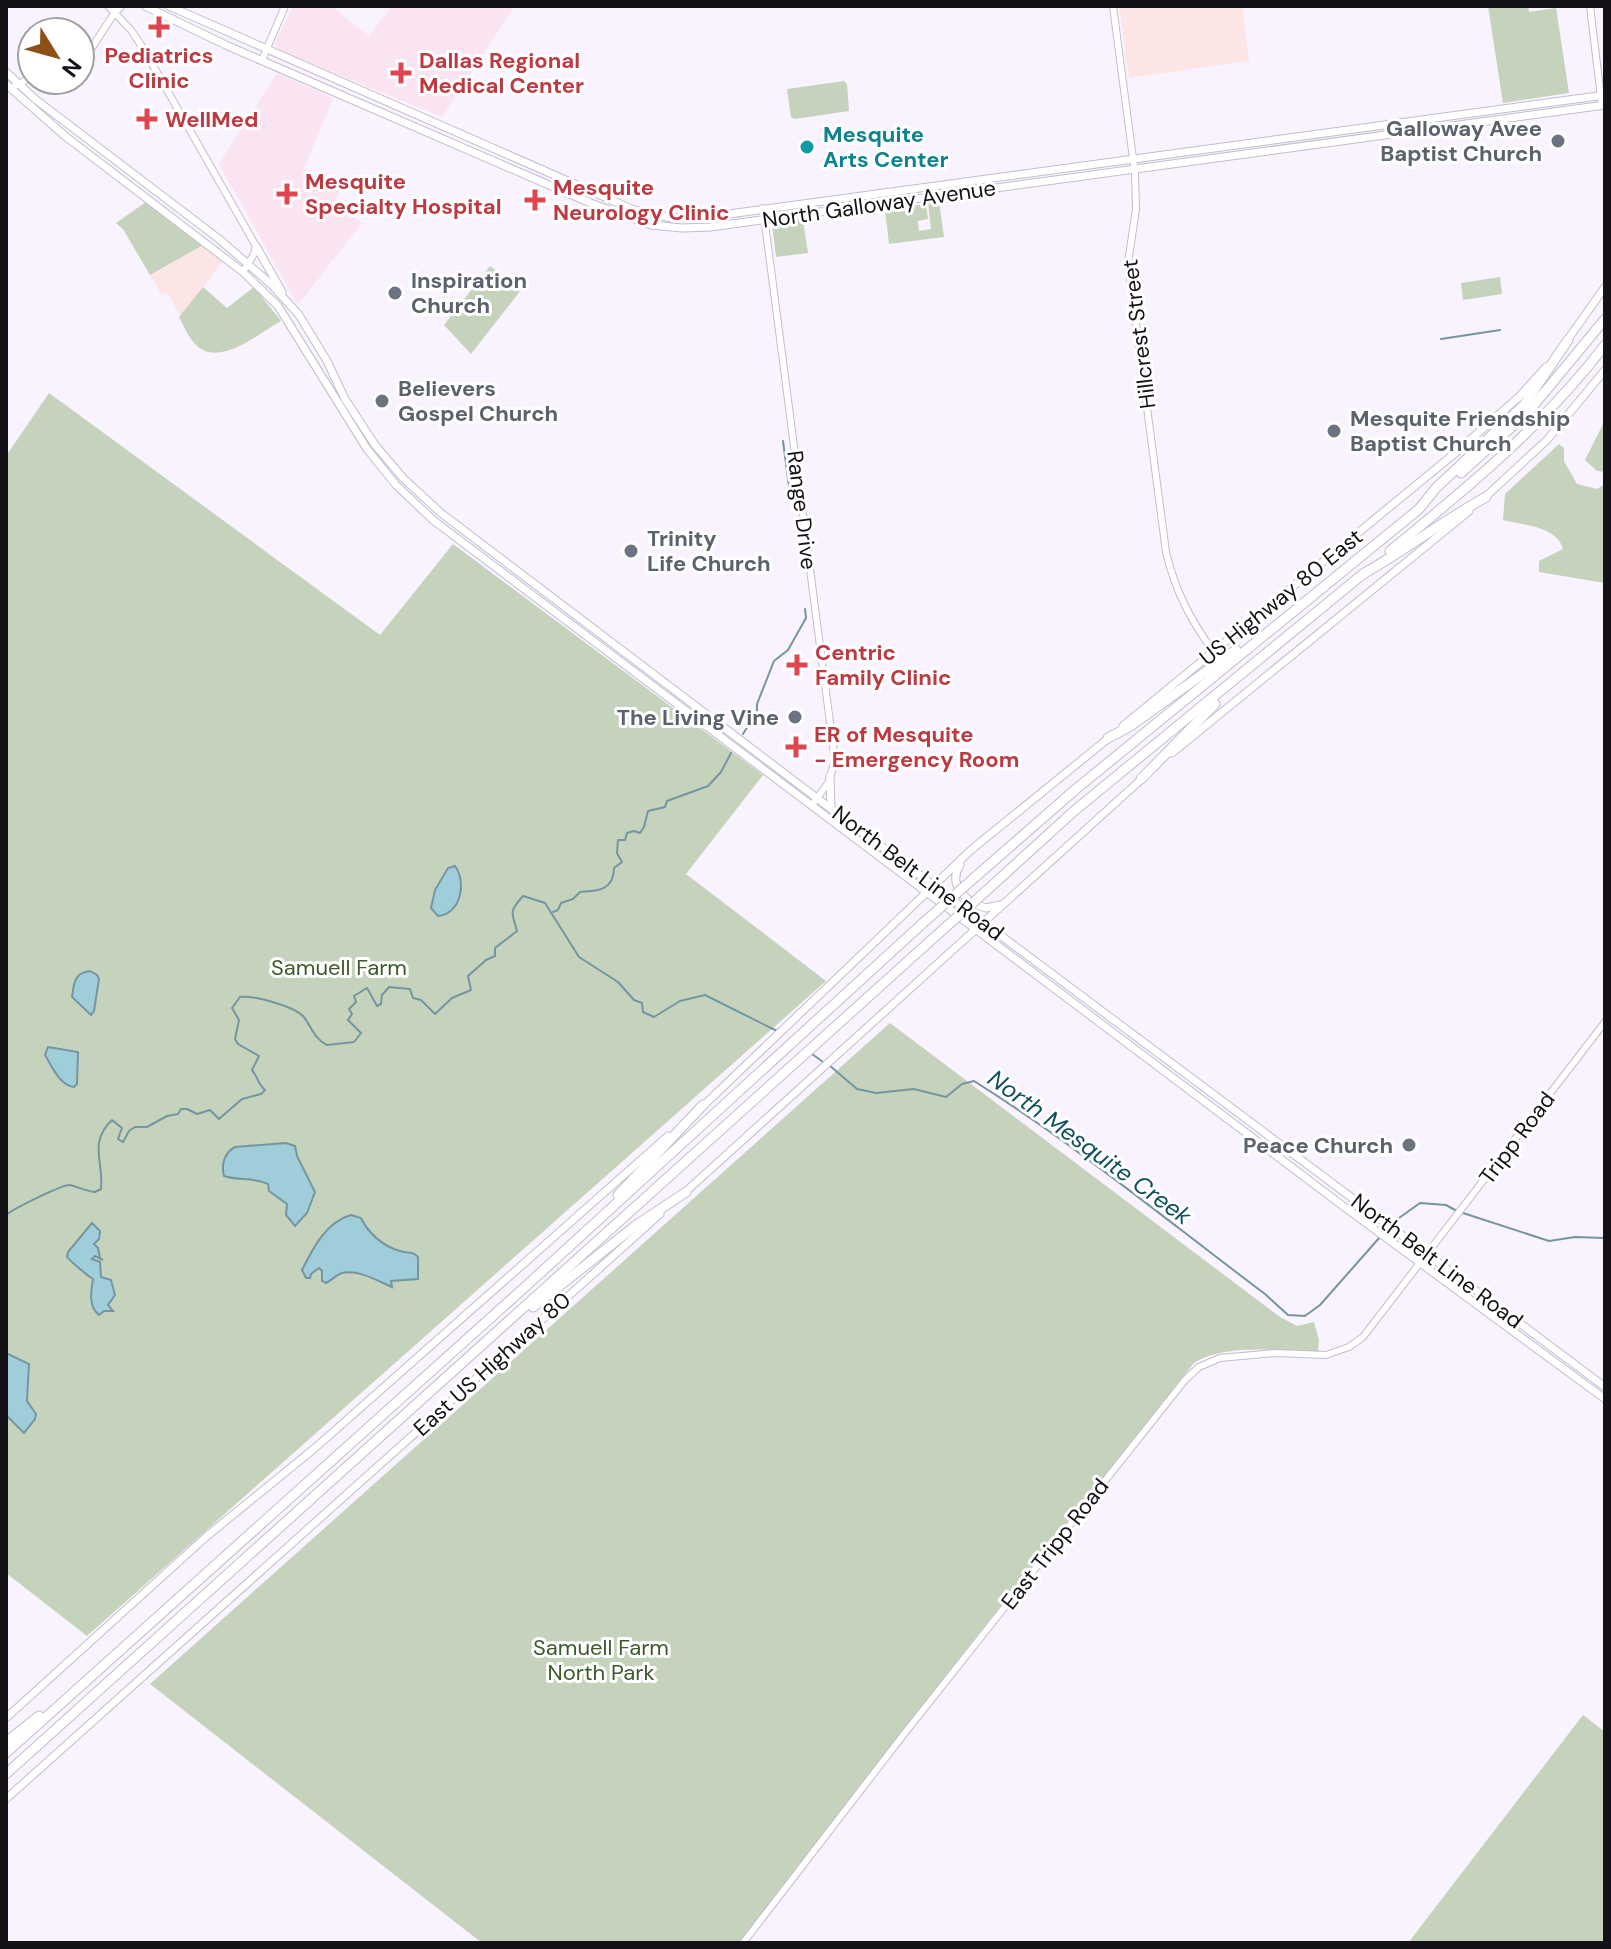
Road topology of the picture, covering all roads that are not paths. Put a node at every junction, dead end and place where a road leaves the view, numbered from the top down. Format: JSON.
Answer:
{"nodes":[{"id":1,"x":145,"y":6,"type":"edge"},
{"id":2,"x":169,"y":6,"type":"edge"},
{"id":3,"x":285,"y":6,"type":"edge"},
{"id":4,"x":1113,"y":6,"type":"edge"},
{"id":5,"x":1590,"y":6,"type":"edge"},
{"id":6,"x":114,"y":8,"type":"edge"},
{"id":7,"x":182,"y":12,"type":"junction"},
{"id":8,"x":177,"y":23,"type":"junction"},
{"id":9,"x":233,"y":36,"type":"junction"},
{"id":10,"x":207,"y":37,"type":"junction"},
{"id":11,"x":96,"y":41,"type":"edge"},
{"id":12,"x":266,"y":50,"type":"junction"},
{"id":13,"x":262,"y":60,"type":"junction"},
{"id":14,"x":305,"y":67,"type":"junction"},
{"id":15,"x":288,"y":71,"type":"junction"},
{"id":16,"x":6,"y":72,"type":"edge"},
{"id":17,"x":11,"y":85,"type":"edge"},
{"id":18,"x":1603,"y":96,"type":"edge"},
{"id":19,"x":1604,"y":105,"type":"edge"},
{"id":20,"x":414,"y":114,"type":"junction"},
{"id":21,"x":409,"y":123,"type":"junction"},
{"id":22,"x":1205,"y":149,"type":"junction"},
{"id":23,"x":1206,"y":158,"type":"junction"},
{"id":24,"x":1134,"y":163,"type":"junction"},
{"id":25,"x":763,"y":208,"type":"junction"},
{"id":26,"x":764,"y":218,"type":"junction"},
{"id":27,"x":256,"y":246,"type":"junction"},
{"id":28,"x":249,"y":264,"type":"junction"},
{"id":29,"x":243,"y":272,"type":"junction"},
{"id":30,"x":1605,"y":287,"type":"edge"},
{"id":31,"x":289,"y":304,"type":"junction"},
{"id":32,"x":1605,"y":319,"type":"edge"},
{"id":33,"x":1568,"y":340,"type":"junction"},
{"id":34,"x":1605,"y":345,"type":"edge"},
{"id":35,"x":1605,"y":370,"type":"edge"},
{"id":36,"x":1486,"y":497,"type":"junction"},
{"id":37,"x":1419,"y":509,"type":"junction"},
{"id":38,"x":1363,"y":574,"type":"junction"},
{"id":39,"x":1267,"y":633,"type":"junction"},
{"id":40,"x":1214,"y":652,"type":"junction"},
{"id":41,"x":1236,"y":681,"type":"junction"},
{"id":42,"x":673,"y":689,"type":"junction"},
{"id":43,"x":667,"y":697,"type":"junction"},
{"id":44,"x":1108,"y":738,"type":"junction"},
{"id":45,"x":830,"y":776,"type":"junction"},
{"id":46,"x":1141,"y":779,"type":"junction"},
{"id":47,"x":814,"y":802,"type":"junction"},
{"id":48,"x":831,"y":809,"type":"junction"},
{"id":49,"x":868,"y":842,"type":"junction"},
{"id":50,"x":971,"y":850,"type":"junction"},
{"id":51,"x":933,"y":885,"type":"junction"},
{"id":52,"x":926,"y":891,"type":"junction"},
{"id":53,"x":1008,"y":901,"type":"junction"},
{"id":54,"x":984,"y":923,"type":"junction"},
{"id":55,"x":978,"y":930,"type":"junction"},
{"id":56,"x":1605,"y":1022,"type":"edge"},
{"id":57,"x":1126,"y":1029,"type":"junction"},
{"id":58,"x":1120,"y":1037,"type":"junction"},
{"id":59,"x":1189,"y":1077,"type":"junction"},
{"id":60,"x":1178,"y":1081,"type":"junction"},
{"id":61,"x":1185,"y":1087,"type":"junction"},
{"id":62,"x":703,"y":1105,"type":"junction"},
{"id":63,"x":686,"y":1192,"type":"junction"},
{"id":64,"x":1428,"y":1254,"type":"junction"},
{"id":65,"x":1421,"y":1264,"type":"junction"},
{"id":66,"x":525,"y":1287,"type":"junction"},
{"id":67,"x":1584,"y":1372,"type":"junction"},
{"id":68,"x":1579,"y":1379,"type":"junction"},
{"id":69,"x":444,"y":1380,"type":"junction"},
{"id":70,"x":1605,"y":1387,"type":"edge"},
{"id":71,"x":1605,"y":1399,"type":"edge"},
{"id":72,"x":108,"y":1662,"type":"junction"},
{"id":73,"x":6,"y":1718,"type":"edge"},
{"id":74,"x":6,"y":1742,"type":"edge"},
{"id":75,"x":6,"y":1753,"type":"edge"},
{"id":76,"x":6,"y":1774,"type":"edge"},
{"id":77,"x":6,"y":1799,"type":"edge"},
{"id":78,"x":743,"y":1943,"type":"edge"}],
"edges":[{"from":1,"to":8,"type":"main road","name":"North Galloway Avenue"},
{"from":2,"to":7,"type":"main road","name":"North Galloway Avenue"},
{"from":3,"to":12,"type":"street"},
{"from":4,"to":24,"type":"street","name":"Hillcrest Street"},
{"from":5,"to":18,"type":"street"},
{"from":6,"to":11,"type":"street"},
{"from":6,"to":27,"type":"street"},
{"from":7,"to":8,"type":"main road"},
{"from":7,"to":9,"type":"main road","name":"North Galloway Avenue"},
{"from":8,"to":10,"type":"main road","name":"North Galloway Avenue"},
{"from":9,"to":10,"type":"main road"},
{"from":9,"to":12,"type":"main road","name":"North Galloway Avenue"},
{"from":10,"to":13,"type":"main road","name":"North Galloway Avenue"},
{"from":12,"to":13,"type":"street"},
{"from":12,"to":14,"type":"main road","name":"North Galloway Avenue"},
{"from":13,"to":15,"type":"main road","name":"North Galloway Avenue"},
{"from":14,"to":15,"type":"main road"},
{"from":14,"to":20,"type":"main road","name":"North Galloway Avenue"},
{"from":15,"to":21,"type":"main road","name":"North Galloway Avenue"},
{"from":16,"to":17,"type":"main road"},
{"from":17,"to":28,"type":"main road"},
{"from":17,"to":29,"type":"main road","name":"North Belt Line Road"},
{"from":18,"to":19,"type":"street"},
{"from":18,"to":22,"type":"main road","name":"North Galloway Avenue"},
{"from":19,"to":23,"type":"main road","name":"North Galloway Avenue"},
{"from":20,"to":21,"type":"main road"},
{"from":20,"to":25,"type":"main road","name":"North Galloway Avenue"},
{"from":21,"to":26,"type":"main road","name":"North Galloway Avenue"},
{"from":22,"to":23,"type":"main road"},
{"from":22,"to":24,"type":"main road","name":"North Galloway Avenue"},
{"from":23,"to":24,"type":"main road","name":"North Galloway Avenue"},
{"from":24,"to":25,"type":"main road","name":"North Galloway Avenue"},
{"from":24,"to":26,"type":"main road","name":"North Galloway Avenue"},
{"from":24,"to":40,"type":"street","name":"Hillcrest Street"},
{"from":25,"to":26,"type":"street","name":"Range Drive"},
{"from":26,"to":45,"type":"street","name":"Range Drive"},
{"from":27,"to":28,"type":"street"},
{"from":27,"to":31,"type":"main road"},
{"from":28,"to":29,"type":"street"},
{"from":28,"to":31,"type":"main road"},
{"from":29,"to":43,"type":"main road","name":"North Belt Line Road"},
{"from":30,"to":33,"type":"main road","name":"US Highway 80 East"},
{"from":31,"to":42,"type":"main road","name":"North Belt Line Road"},
{"from":32,"to":37,"type":"highway"},
{"from":33,"to":37,"type":"highway"},
{"from":33,"to":40,"type":"main road","name":"US Highway 80 East"},
{"from":34,"to":38,"type":"highway"},
{"from":35,"to":36,"type":"main road"},
{"from":36,"to":38,"type":"highway"},
{"from":36,"to":46,"type":"main road"},
{"from":37,"to":39,"type":"highway"},
{"from":38,"to":41,"type":"highway"},
{"from":39,"to":44,"type":"highway"},
{"from":39,"to":66,"type":"highway","bridge":true},
{"from":40,"to":44,"type":"main road","name":"US Highway 80 East"},
{"from":41,"to":46,"type":"highway"},
{"from":41,"to":69,"type":"highway","bridge":true},
{"from":42,"to":43,"type":"main road"},
{"from":42,"to":47,"type":"main road","name":"North Belt Line Road"},
{"from":43,"to":47,"type":"main road","name":"North Belt Line Road"},
{"from":44,"to":50,"type":"main road","name":"US Highway 80 East"},
{"from":45,"to":47,"type":"street","name":"Range Drive"},
{"from":45,"to":48,"type":"main road"},
{"from":46,"to":53,"type":"main road"},
{"from":47,"to":48,"type":"main road","name":"North Belt Line Road"},
{"from":47,"to":49,"type":"main road","name":"North Belt Line Road"},
{"from":48,"to":49,"type":"main road","name":"North Belt Line Road"},
{"from":49,"to":51,"type":"main road","name":"North Belt Line Road"},
{"from":49,"to":52,"type":"main road","name":"North Belt Line Road"},
{"from":50,"to":51,"type":"main road","name":"US Highway 80 East"},
{"from":50,"to":53,"type":"main road"},
{"from":51,"to":52,"type":"main road"},
{"from":51,"to":54,"type":"main road","name":"North Belt Line Road"},
{"from":52,"to":55,"type":"main road","name":"North Belt Line Road"},
{"from":52,"to":62,"type":"main road"},
{"from":53,"to":54,"type":"main road"},
{"from":54,"to":55,"type":"main road"},
{"from":54,"to":57,"type":"main road","name":"North Belt Line Road"},
{"from":55,"to":58,"type":"main road","name":"North Belt Line Road"},
{"from":55,"to":63,"type":"main road","name":"East US Highway 80"},
{"from":56,"to":64,"type":"street","name":"Tripp Road"},
{"from":57,"to":58,"type":"main road"},
{"from":57,"to":59,"type":"main road","name":"North Belt Line Road"},
{"from":58,"to":60,"type":"main road","name":"North Belt Line Road"},
{"from":59,"to":60,"type":"main road"},
{"from":59,"to":61,"type":"main road"},
{"from":59,"to":64,"type":"main road","name":"North Belt Line Road"},
{"from":60,"to":61,"type":"main road","name":"North Belt Line Road"},
{"from":61,"to":65,"type":"main road","name":"North Belt Line Road"},
{"from":62,"to":66,"type":"highway"},
{"from":62,"to":73,"type":"main road"},
{"from":63,"to":69,"type":"highway"},
{"from":63,"to":77,"type":"main road","name":"East US Highway 80"},
{"from":64,"to":65,"type":"street","name":"East Tripp Road"},
{"from":64,"to":67,"type":"main road","name":"North Belt Line Road"},
{"from":65,"to":68,"type":"main road","name":"North Belt Line Road"},
{"from":65,"to":78,"type":"street","name":"East Tripp Road"},
{"from":66,"to":72,"type":"highway"},
{"from":67,"to":68,"type":"main road"},
{"from":67,"to":70,"type":"main road","name":"North Belt Line Road"},
{"from":68,"to":71,"type":"main road","name":"North Belt Line Road"},
{"from":69,"to":76,"type":"highway"},
{"from":72,"to":74,"type":"highway"},
{"from":72,"to":75,"type":"highway"}]}
